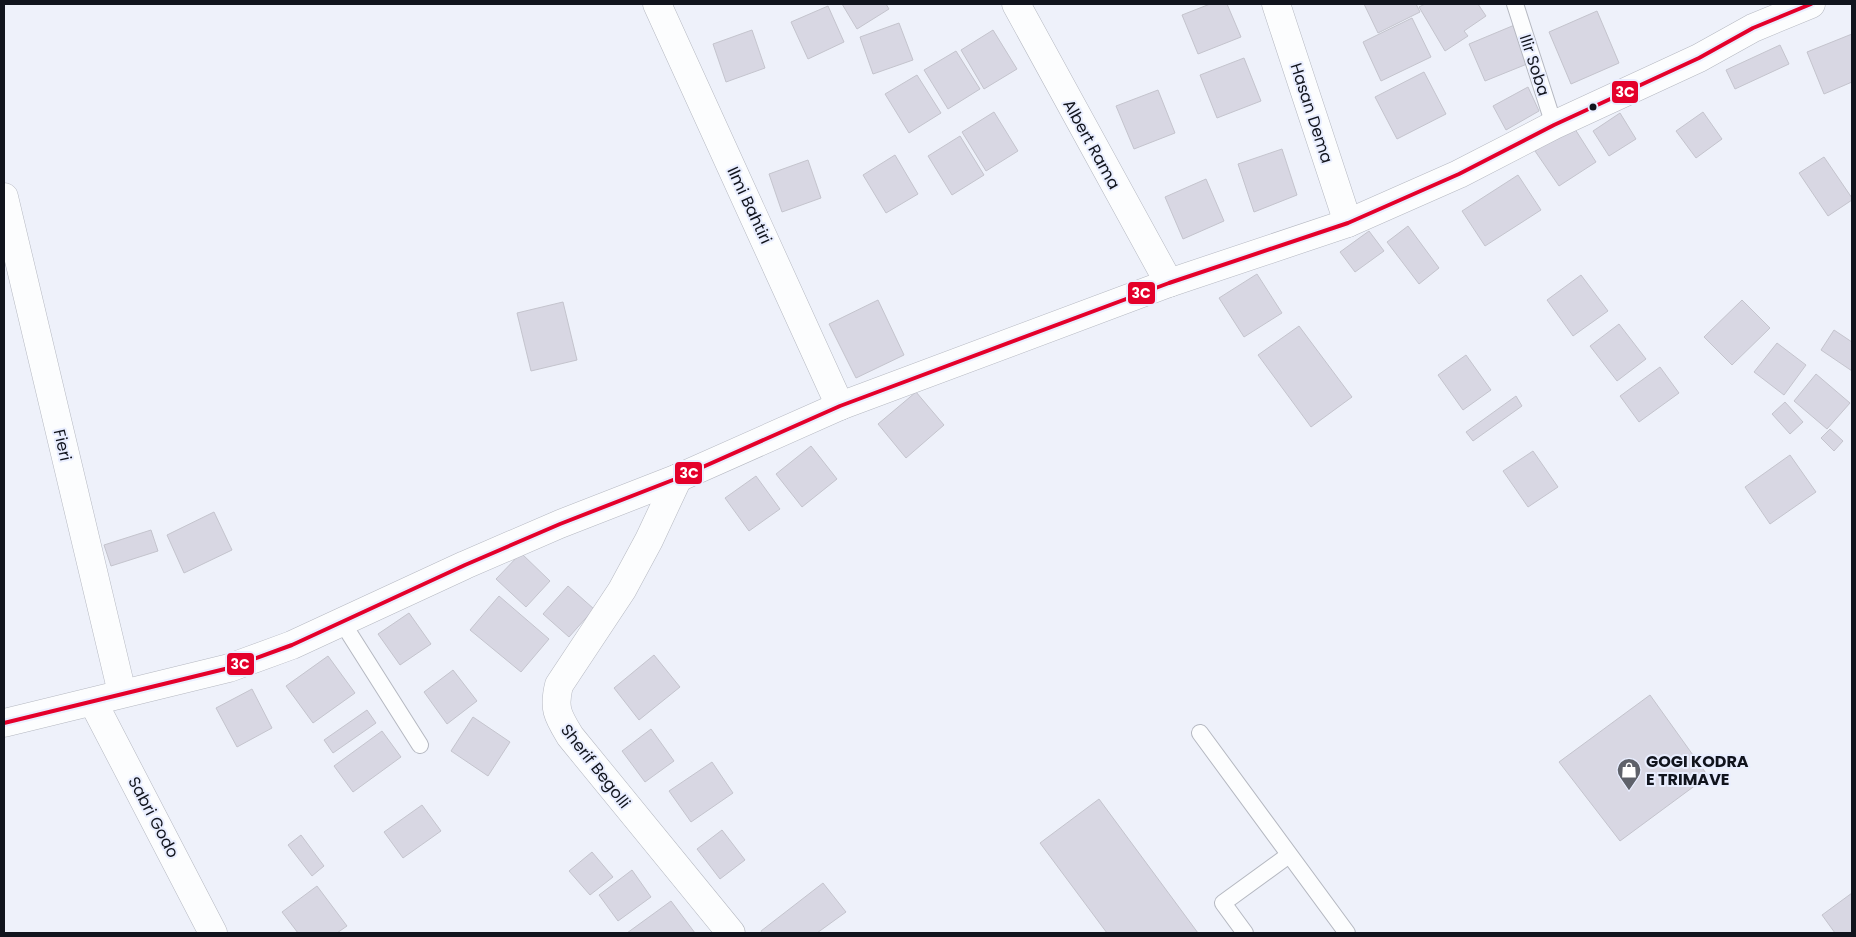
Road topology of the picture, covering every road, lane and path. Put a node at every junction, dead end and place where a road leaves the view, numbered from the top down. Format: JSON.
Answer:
{"nodes":[{"id":1,"x":658,"y":4,"type":"edge"},
{"id":2,"x":1016,"y":4,"type":"edge"},
{"id":3,"x":1276,"y":4,"type":"edge"},
{"id":4,"x":1515,"y":4,"type":"edge"},
{"id":5,"x":1811,"y":4,"type":"edge"},
{"id":6,"x":1554,"y":125,"type":"junction"},
{"id":7,"x":4,"y":197,"type":"edge"},
{"id":8,"x":1348,"y":223,"type":"junction"},
{"id":9,"x":1169,"y":284,"type":"junction"},
{"id":10,"x":840,"y":406,"type":"junction"},
{"id":11,"x":678,"y":478,"type":"junction"},
{"id":12,"x":342,"y":622,"type":"junction"},
{"id":13,"x":122,"y":693,"type":"junction"},
{"id":14,"x":93,"y":702,"type":"junction"},
{"id":15,"x":4,"y":723,"type":"edge"},
{"id":16,"x":1200,"y":732,"type":"dead end"},
{"id":17,"x":420,"y":745,"type":"dead end"},
{"id":18,"x":1289,"y":855,"type":"junction"},
{"id":19,"x":213,"y":933,"type":"edge"},
{"id":20,"x":731,"y":933,"type":"edge"},
{"id":21,"x":1245,"y":933,"type":"edge"},
{"id":22,"x":1346,"y":933,"type":"edge"}],
"edges":[{"from":1,"to":10,"type":"street","name":"Ilmi Bahtiri"},
{"from":2,"to":9,"type":"street","name":"Albert Rama"},
{"from":3,"to":8,"type":"street","name":"Hasan Dema"},
{"from":4,"to":6,"type":"lane","name":"Ilir Soba"},
{"from":5,"to":6,"type":"street"},
{"from":6,"to":8,"type":"street"},
{"from":7,"to":13,"type":"street","name":"Fieri"},
{"from":8,"to":9,"type":"street"},
{"from":9,"to":10,"type":"street"},
{"from":10,"to":11,"type":"street"},
{"from":11,"to":12,"type":"street"},
{"from":11,"to":20,"type":"street","name":"Sherif Begolli"},
{"from":12,"to":13,"type":"street"},
{"from":12,"to":17,"type":"lane"},
{"from":13,"to":14,"type":"street"},
{"from":14,"to":15,"type":"street"},
{"from":14,"to":19,"type":"street","name":"Sabri Godo"},
{"from":16,"to":18,"type":"lane"},
{"from":18,"to":21,"type":"lane"},
{"from":18,"to":22,"type":"lane"}]}
